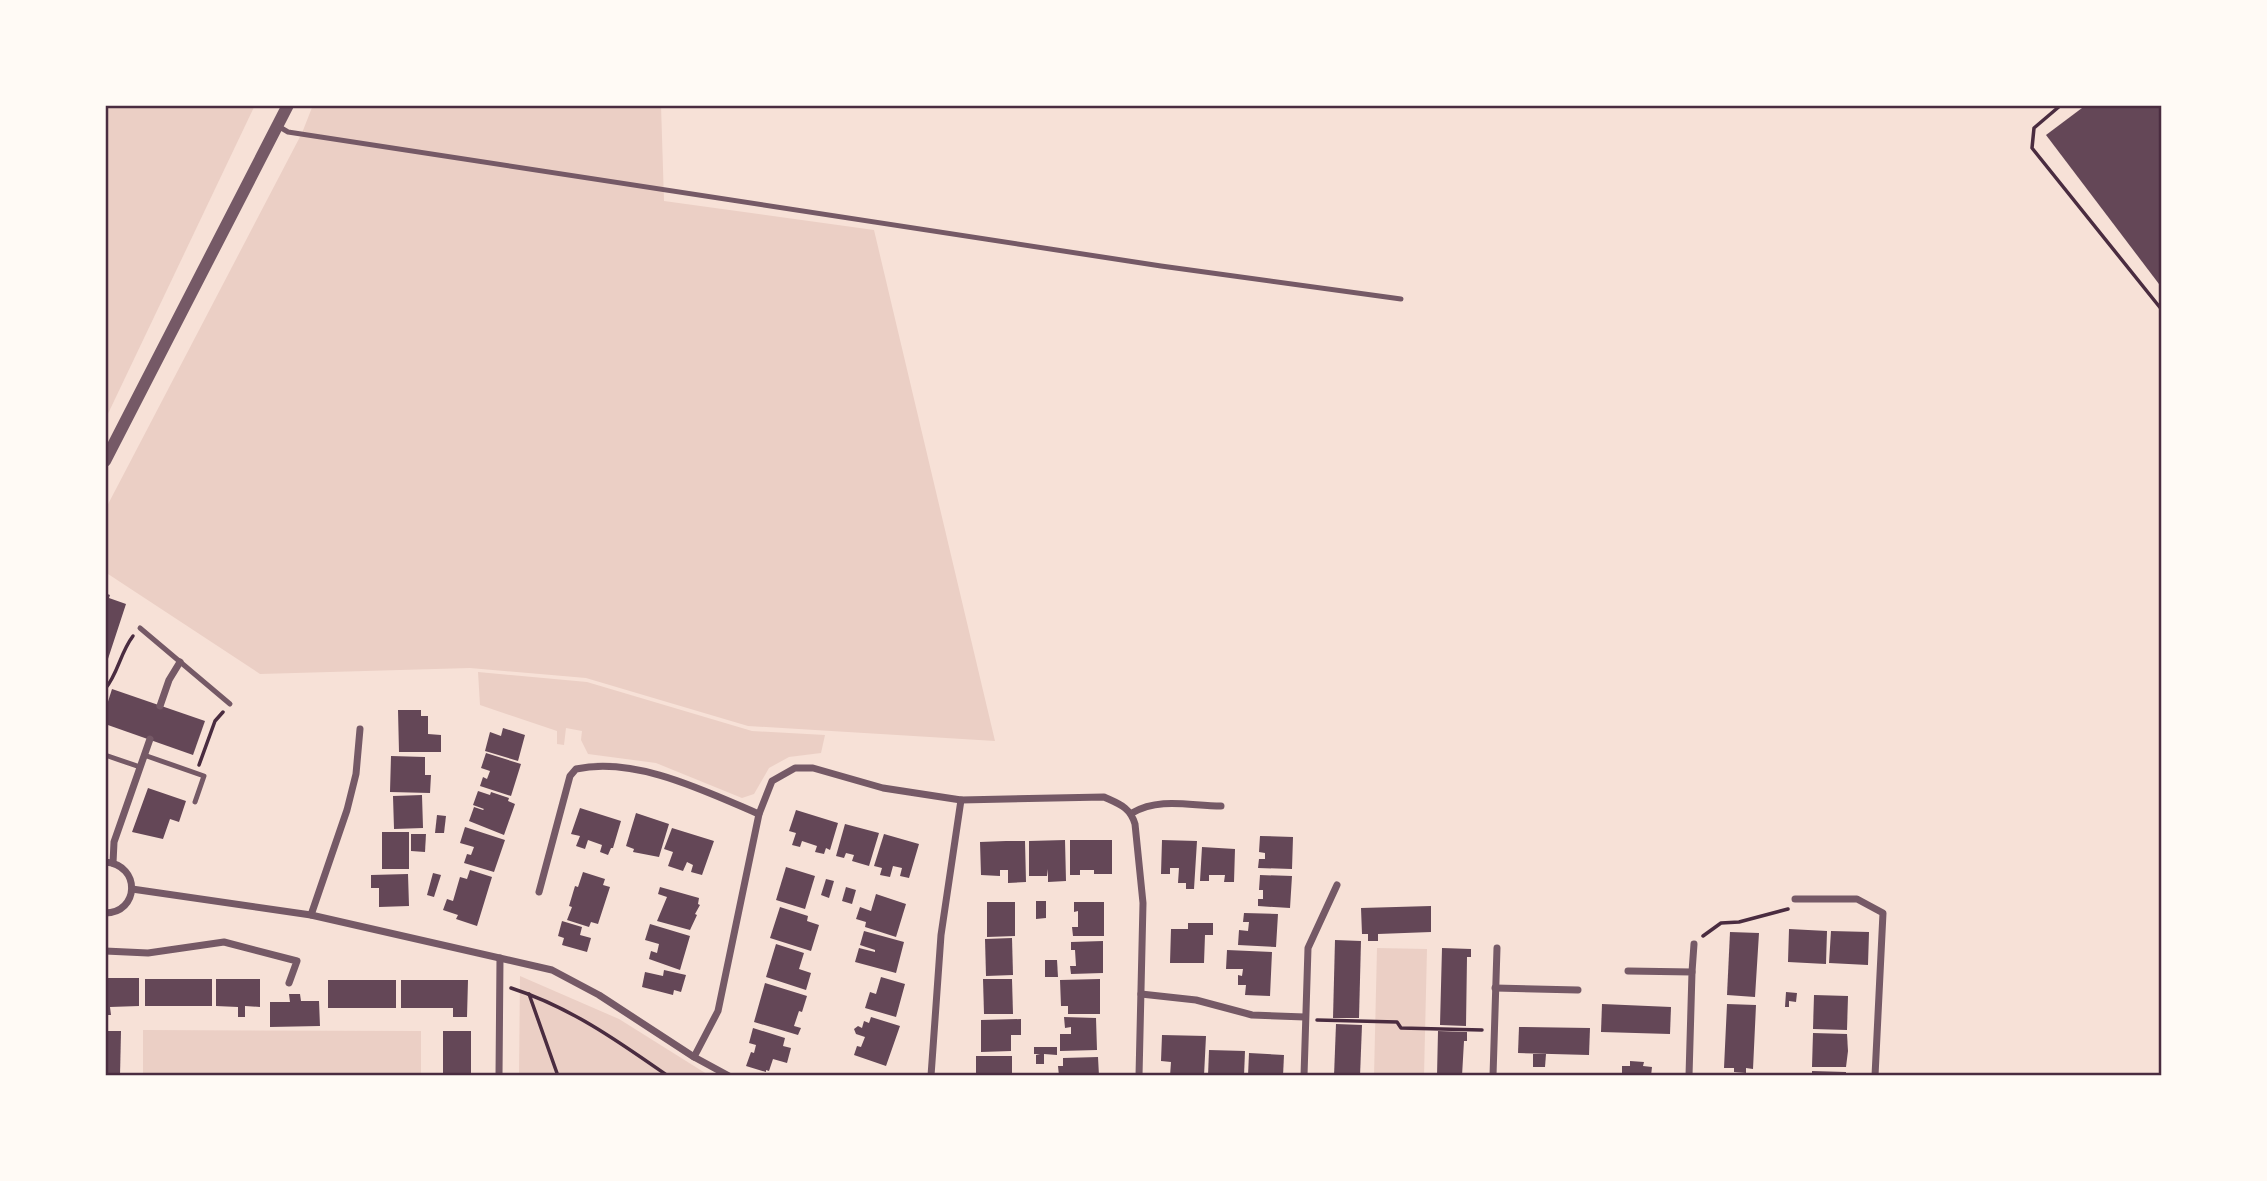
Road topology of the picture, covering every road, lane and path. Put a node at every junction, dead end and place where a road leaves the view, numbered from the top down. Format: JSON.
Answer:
{"nodes":[{"id":1,"x":288,"y":105,"type":"edge"},
{"id":2,"x":2061,"y":105,"type":"edge"},
{"id":3,"x":278,"y":126,"type":"junction"},
{"id":4,"x":1401,"y":299,"type":"dead end"},
{"id":5,"x":2162,"y":310,"type":"edge"},
{"id":6,"x":105,"y":461,"type":"edge"},
{"id":7,"x":139,"y":628,"type":"joint"},
{"id":8,"x":180,"y":662,"type":"junction"},
{"id":9,"x":105,"y":689,"type":"edge"},
{"id":10,"x":230,"y":704,"type":"joint"},
{"id":11,"x":160,"y":706,"type":"dead end"},
{"id":12,"x":360,"y":729,"type":"dead end"},
{"id":13,"x":150,"y":739,"type":"dead end"},
{"id":14,"x":105,"y":755,"type":"edge"},
{"id":15,"x":144,"y":755,"type":"junction"},
{"id":16,"x":140,"y":766,"type":"junction"},
{"id":17,"x":196,"y":774,"type":"junction"},
{"id":18,"x":961,"y":800,"type":"junction"},
{"id":19,"x":195,"y":802,"type":"dead end"},
{"id":20,"x":1221,"y":806,"type":"dead end"},
{"id":21,"x":1132,"y":813,"type":"junction"},
{"id":22,"x":759,"y":814,"type":"junction"},
{"id":23,"x":109,"y":863,"type":"edge"},
{"id":24,"x":1337,"y":885,"type":"dead end"},
{"id":25,"x":132,"y":888,"type":"junction"},
{"id":26,"x":539,"y":892,"type":"dead end"},
{"id":27,"x":1795,"y":899,"type":"joint"},
{"id":28,"x":105,"y":913,"type":"edge"},
{"id":29,"x":311,"y":915,"type":"junction"},
{"id":30,"x":1693,"y":944,"type":"joint"},
{"id":31,"x":1497,"y":948,"type":"dead end"},
{"id":32,"x":105,"y":951,"type":"edge"},
{"id":33,"x":500,"y":958,"type":"junction"},
{"id":34,"x":1629,"y":971,"type":"dead end"},
{"id":35,"x":1692,"y":972,"type":"junction"},
{"id":36,"x":289,"y":983,"type":"dead end"},
{"id":37,"x":499,"y":984,"type":"junction"},
{"id":38,"x":1496,"y":988,"type":"junction"},
{"id":39,"x":1578,"y":990,"type":"dead end"},
{"id":40,"x":1141,"y":993,"type":"junction"},
{"id":41,"x":529,"y":994,"type":"junction"},
{"id":42,"x":1305,"y":1018,"type":"junction"},
{"id":43,"x":1494,"y":1030,"type":"junction"},
{"id":44,"x":694,"y":1057,"type":"junction"},
{"id":45,"x":499,"y":1076,"type":"edge"},
{"id":46,"x":558,"y":1076,"type":"edge"},
{"id":47,"x":668,"y":1076,"type":"edge"},
{"id":48,"x":729,"y":1076,"type":"edge"},
{"id":49,"x":931,"y":1076,"type":"edge"},
{"id":50,"x":1139,"y":1076,"type":"edge"},
{"id":51,"x":1304,"y":1076,"type":"edge"},
{"id":52,"x":1493,"y":1076,"type":"edge"},
{"id":53,"x":1689,"y":1076,"type":"edge"},
{"id":54,"x":1875,"y":1076,"type":"edge"}],
"edges":[{"from":1,"to":3,"type":"street"},
{"from":2,"to":5,"type":"path"},
{"from":3,"to":4,"type":"lane"},
{"from":3,"to":6,"type":"street"},
{"from":7,"to":8,"type":"lane"},
{"from":7,"to":9,"type":"path"},
{"from":8,"to":10,"type":"lane"},
{"from":8,"to":11,"type":"street"},
{"from":10,"to":17,"type":"path"},
{"from":12,"to":29,"type":"street"},
{"from":13,"to":15,"type":"street"},
{"from":14,"to":16,"type":"lane"},
{"from":15,"to":16,"type":"street"},
{"from":15,"to":17,"type":"lane"},
{"from":16,"to":23,"type":"street"},
{"from":17,"to":19,"type":"lane"},
{"from":18,"to":21,"type":"street"},
{"from":18,"to":22,"type":"street"},
{"from":18,"to":49,"type":"street"},
{"from":20,"to":21,"type":"street"},
{"from":21,"to":40,"type":"street"},
{"from":22,"to":26,"type":"street"},
{"from":22,"to":44,"type":"street"},
{"from":23,"to":25,"type":"street"},
{"from":24,"to":42,"type":"street"},
{"from":25,"to":28,"type":"street"},
{"from":25,"to":29,"type":"street"},
{"from":27,"to":30,"type":"path"},
{"from":27,"to":54,"type":"street"},
{"from":29,"to":33,"type":"street"},
{"from":30,"to":35,"type":"street"},
{"from":31,"to":38,"type":"street"},
{"from":32,"to":36,"type":"street"},
{"from":33,"to":37,"type":"street"},
{"from":33,"to":44,"type":"street"},
{"from":34,"to":35,"type":"street"},
{"from":35,"to":53,"type":"street"},
{"from":37,"to":41,"type":"path"},
{"from":37,"to":45,"type":"street"},
{"from":38,"to":39,"type":"street"},
{"from":38,"to":43,"type":"street"},
{"from":40,"to":42,"type":"street"},
{"from":40,"to":50,"type":"street"},
{"from":41,"to":46,"type":"path"},
{"from":41,"to":47,"type":"path"},
{"from":42,"to":43,"type":"path"},
{"from":42,"to":51,"type":"street"},
{"from":43,"to":52,"type":"street"},
{"from":44,"to":48,"type":"street"}]}
